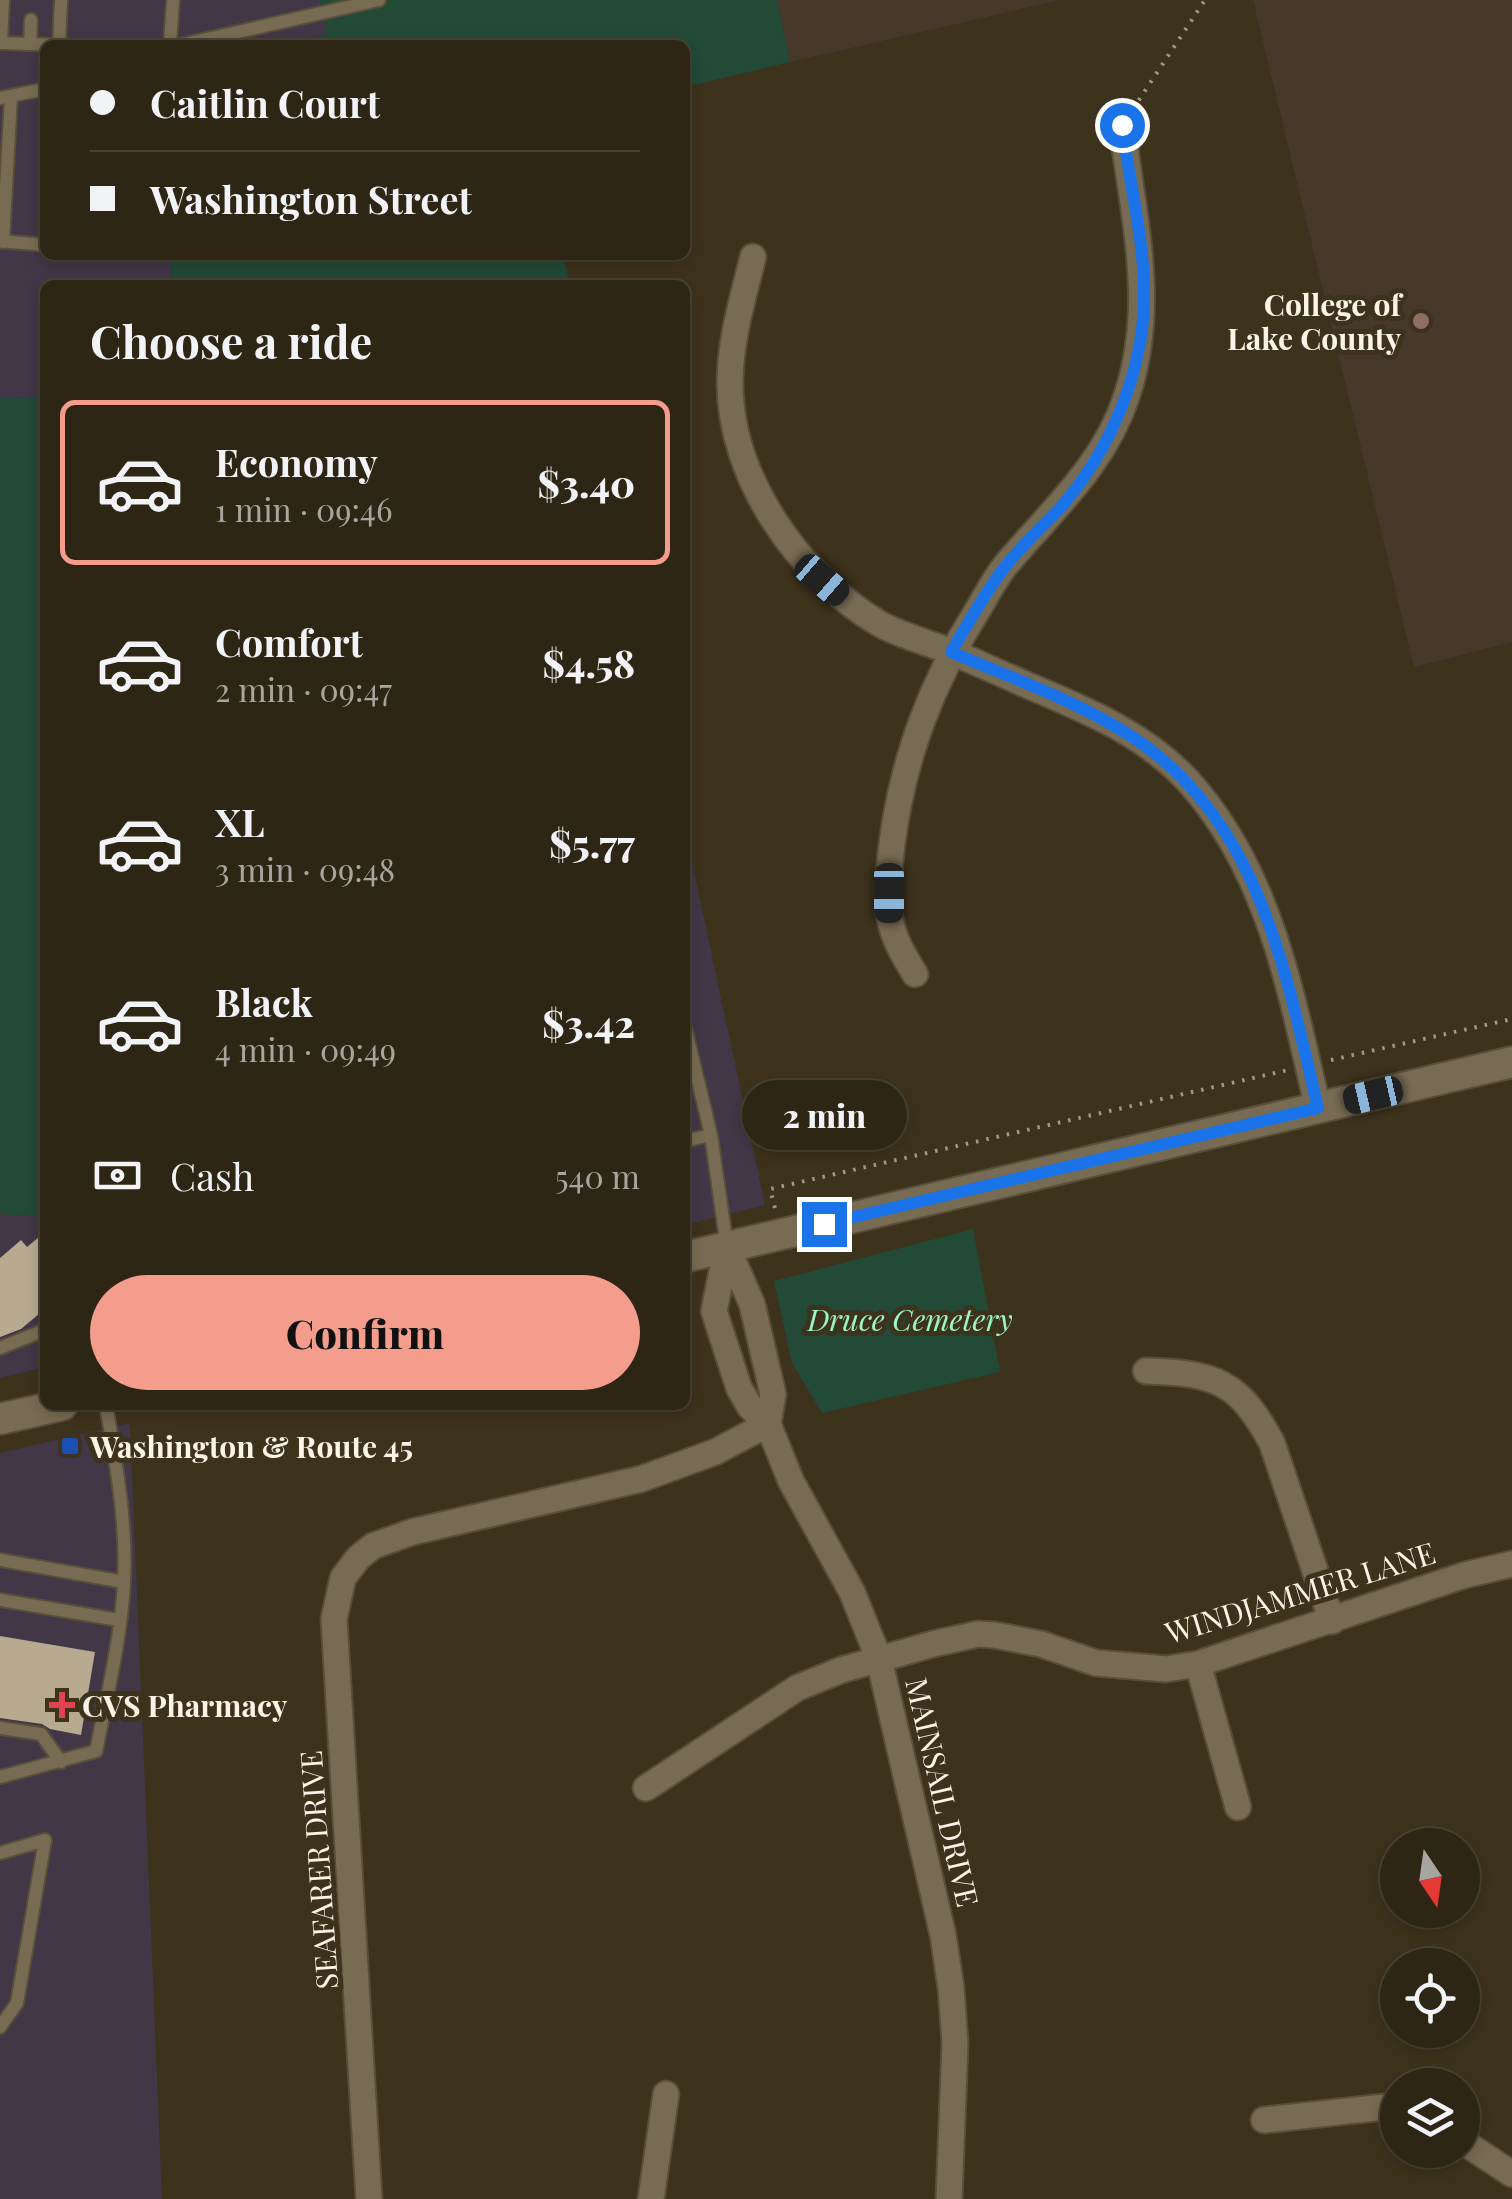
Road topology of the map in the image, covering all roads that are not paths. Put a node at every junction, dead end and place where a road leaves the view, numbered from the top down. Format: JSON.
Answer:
{"nodes":[{"id":1,"x":3,"y":0,"type":"edge"},
{"id":2,"x":62,"y":0,"type":"edge"},
{"id":3,"x":174,"y":0,"type":"edge"},
{"id":4,"x":379,"y":0,"type":"edge"},
{"id":5,"x":30,"y":20,"type":"dead end"},
{"id":6,"x":59,"y":40,"type":"edge"},
{"id":7,"x":170,"y":40,"type":"edge"},
{"id":8,"x":202,"y":40,"type":"edge"},
{"id":9,"x":30,"y":44,"type":"junction"},
{"id":10,"x":40,"y":44,"type":"edge"},
{"id":11,"x":40,"y":90,"type":"edge"},
{"id":12,"x":6,"y":97,"type":"edge"},
{"id":13,"x":1122,"y":125,"type":"road end"},
{"id":14,"x":2,"y":241,"type":"edge"},
{"id":15,"x":40,"y":245,"type":"edge"},
{"id":16,"x":753,"y":257,"type":"dead end"},
{"id":17,"x":951,"y":652,"type":"junction"},
{"id":18,"x":914,"y":974,"type":"dead end"},
{"id":19,"x":690,"y":1048,"type":"edge"},
{"id":20,"x":1512,"y":1062,"type":"edge"},
{"id":21,"x":1318,"y":1108,"type":"junction"},
{"id":22,"x":711,"y":1135,"type":"junction"},
{"id":23,"x":690,"y":1140,"type":"edge"},
{"id":24,"x":727,"y":1247,"type":"junction"},
{"id":25,"x":690,"y":1256,"type":"edge"},
{"id":26,"x":40,"y":1332,"type":"edge"},
{"id":27,"x":0,"y":1348,"type":"edge"},
{"id":28,"x":1146,"y":1371,"type":"dead end"},
{"id":29,"x":40,"y":1410,"type":"edge"},
{"id":30,"x":107,"y":1410,"type":"edge"},
{"id":31,"x":0,"y":1419,"type":"edge"},
{"id":32,"x":768,"y":1424,"type":"junction"},
{"id":33,"x":0,"y":1560,"type":"edge"},
{"id":34,"x":1512,"y":1564,"type":"edge"},
{"id":35,"x":124,"y":1582,"type":"junction"},
{"id":36,"x":0,"y":1600,"type":"edge"},
{"id":37,"x":119,"y":1620,"type":"junction"},
{"id":38,"x":1332,"y":1621,"type":"junction"},
{"id":39,"x":878,"y":1659,"type":"junction"},
{"id":40,"x":1198,"y":1664,"type":"junction"},
{"id":41,"x":0,"y":1728,"type":"edge"},
{"id":42,"x":60,"y":1762,"type":"junction"},
{"id":43,"x":0,"y":1778,"type":"edge"},
{"id":44,"x":646,"y":1788,"type":"dead end"},
{"id":45,"x":1238,"y":1807,"type":"dead end"},
{"id":46,"x":0,"y":1853,"type":"edge"},
{"id":47,"x":0,"y":2027,"type":"edge"},
{"id":48,"x":666,"y":2094,"type":"dead end"},
{"id":49,"x":1380,"y":2107,"type":"edge"},
{"id":50,"x":1264,"y":2120,"type":"dead end"},
{"id":51,"x":1480,"y":2153,"type":"edge"},
{"id":52,"x":1512,"y":2174,"type":"edge"},
{"id":53,"x":369,"y":2199,"type":"edge"},
{"id":54,"x":650,"y":2199,"type":"edge"},
{"id":55,"x":948,"y":2199,"type":"edge"}],
"edges":[{"from":1,"to":9,"type":"lane"},
{"from":2,"to":6,"type":"lane"},
{"from":3,"to":7,"type":"lane"},
{"from":4,"to":8,"type":"lane"},
{"from":5,"to":9,"type":"lane"},
{"from":9,"to":10,"type":"lane"},
{"from":11,"to":12,"type":"lane"},
{"from":12,"to":14,"type":"lane"},
{"from":13,"to":17,"type":"street"},
{"from":14,"to":15,"type":"lane"},
{"from":16,"to":17,"type":"street"},
{"from":17,"to":18,"type":"street"},
{"from":17,"to":21,"type":"street"},
{"from":19,"to":22,"type":"lane"},
{"from":20,"to":21,"type":"main road"},
{"from":21,"to":24,"type":"main road"},
{"from":22,"to":23,"type":"lane"},
{"from":22,"to":24,"type":"lane"},
{"from":24,"to":25,"type":"main road"},
{"from":24,"to":32,"type":"street","name":"MAINSAIL DRIVE"},
{"from":24,"to":32,"type":"street","name":"MAINSAIL DRIVE"},
{"from":26,"to":27,"type":"lane"},
{"from":28,"to":38,"type":"street"},
{"from":29,"to":31,"type":"main road"},
{"from":30,"to":35,"type":"lane"},
{"from":32,"to":39,"type":"street","name":"MAINSAIL DRIVE"},
{"from":32,"to":53,"type":"street","name":"SEAFARER DRIVE"},
{"from":33,"to":35,"type":"lane"},
{"from":34,"to":38,"type":"street","name":"WINDJAMMER LANE"},
{"from":35,"to":37,"type":"lane"},
{"from":36,"to":37,"type":"lane"},
{"from":37,"to":42,"type":"lane"},
{"from":38,"to":40,"type":"street","name":"WINDJAMMER LANE"},
{"from":39,"to":40,"type":"street","name":"WINDJAMMER LANE"},
{"from":39,"to":44,"type":"street","name":"WINDJAMMER LANE"},
{"from":39,"to":55,"type":"street","name":"MAINSAIL DRIVE"},
{"from":40,"to":45,"type":"street"},
{"from":41,"to":42,"type":"lane"},
{"from":42,"to":43,"type":"lane"},
{"from":46,"to":47,"type":"lane"},
{"from":48,"to":54,"type":"street"},
{"from":49,"to":50,"type":"street"},
{"from":51,"to":52,"type":"street"}]}
